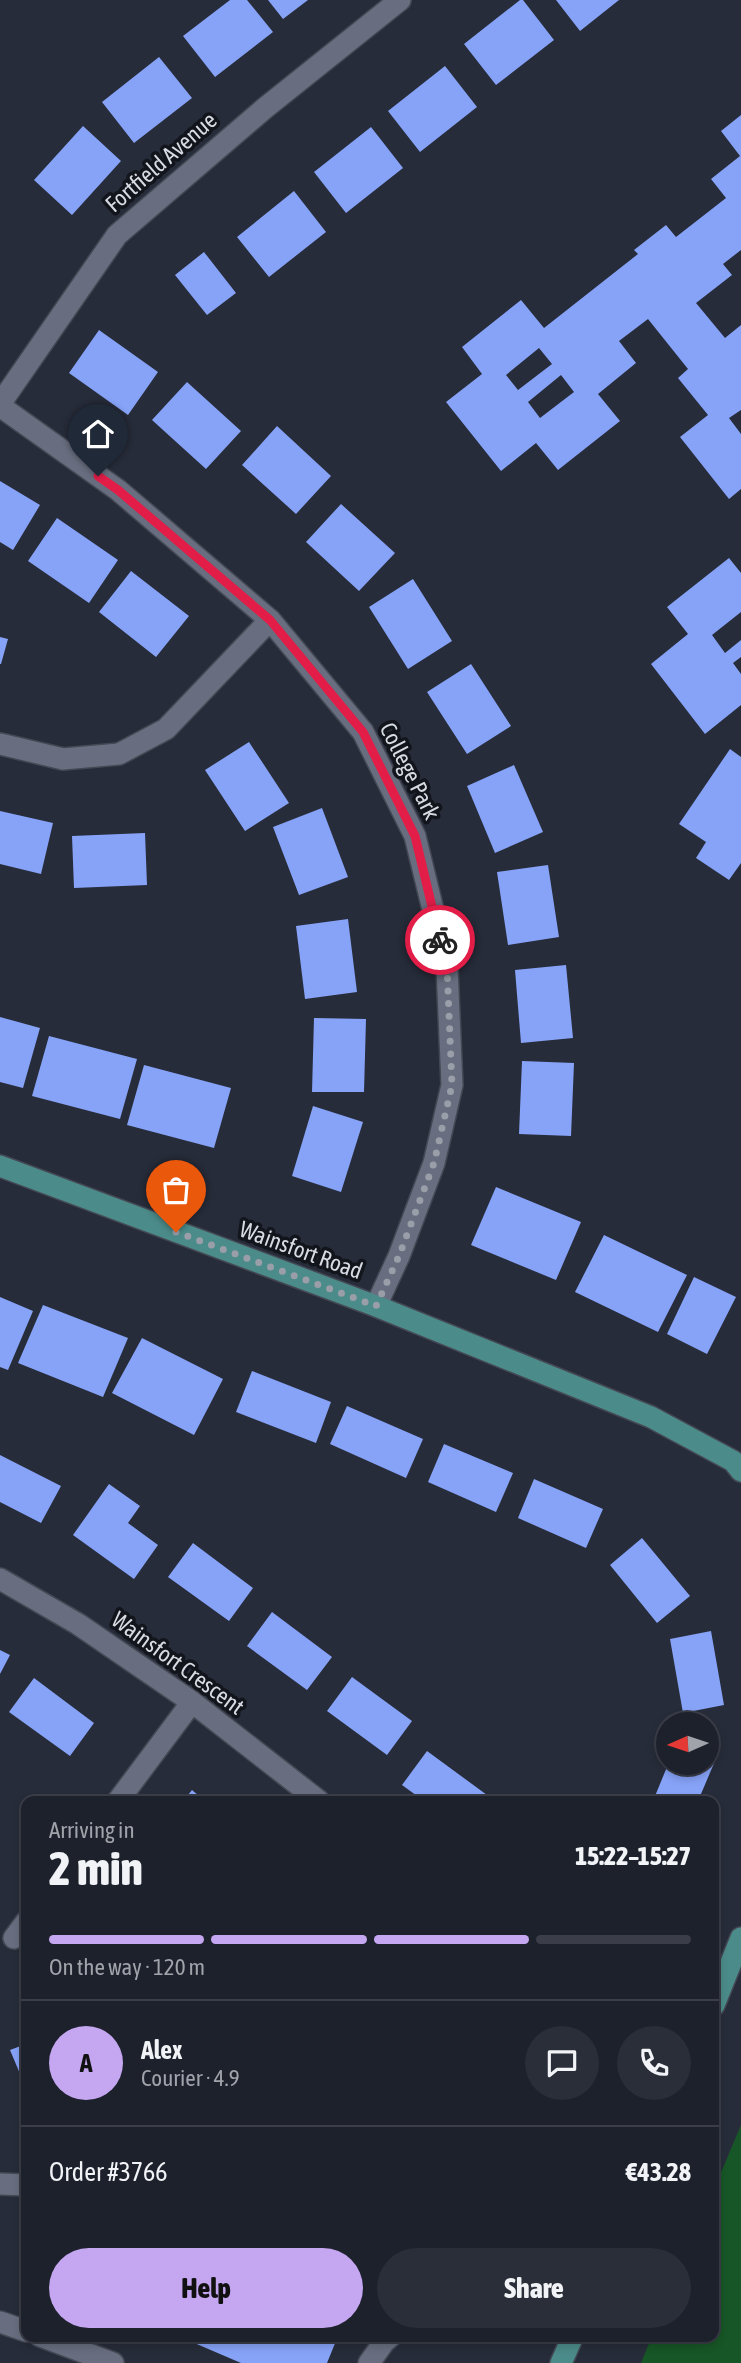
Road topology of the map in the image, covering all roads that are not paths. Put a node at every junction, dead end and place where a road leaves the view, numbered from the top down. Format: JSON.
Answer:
{"nodes":[{"id":1,"x":400,"y":0,"type":"edge"},
{"id":2,"x":0,"y":405,"type":"edge"},
{"id":3,"x":270,"y":620,"type":"junction"},
{"id":4,"x":0,"y":744,"type":"edge"},
{"id":5,"x":0,"y":1166,"type":"edge"},
{"id":6,"x":376,"y":1306,"type":"junction"},
{"id":7,"x":738,"y":1465,"type":"edge"},
{"id":8,"x":0,"y":1579,"type":"edge"},
{"id":9,"x":192,"y":1702,"type":"junction"},
{"id":10,"x":122,"y":1796,"type":"edge"},
{"id":11,"x":312,"y":1796,"type":"edge"},
{"id":12,"x":741,"y":1938,"type":"edge"},
{"id":13,"x":719,"y":1993,"type":"edge"},
{"id":14,"x":0,"y":2184,"type":"edge"},
{"id":15,"x":21,"y":2185,"type":"edge"},
{"id":16,"x":0,"y":2322,"type":"edge"},
{"id":17,"x":21,"y":2329,"type":"edge"},
{"id":18,"x":56,"y":2342,"type":"edge"},
{"id":19,"x":384,"y":2342,"type":"edge"},
{"id":20,"x":570,"y":2342,"type":"edge"},
{"id":21,"x":113,"y":2363,"type":"edge"},
{"id":22,"x":369,"y":2363,"type":"edge"},
{"id":23,"x":561,"y":2363,"type":"edge"}],
"edges":[{"from":1,"to":2,"type":"street","name":"Fortfield Avenue"},
{"from":2,"to":3,"type":"street","name":"College Park"},
{"from":3,"to":4,"type":"street"},
{"from":3,"to":6,"type":"street","name":"College Park"},
{"from":5,"to":6,"type":"main road","name":"Wainsfort Road"},
{"from":6,"to":7,"type":"main road","name":"Wainsfort Road"},
{"from":8,"to":9,"type":"street","name":"Wainsfort Crescent"},
{"from":9,"to":10,"type":"street"},
{"from":9,"to":11,"type":"street","name":"Wainsfort Crescent"},
{"from":12,"to":13,"type":"main road"},
{"from":14,"to":15,"type":"street"},
{"from":16,"to":17,"type":"street"},
{"from":18,"to":21,"type":"street"},
{"from":19,"to":22,"type":"street"},
{"from":20,"to":23,"type":"main road"}]}
